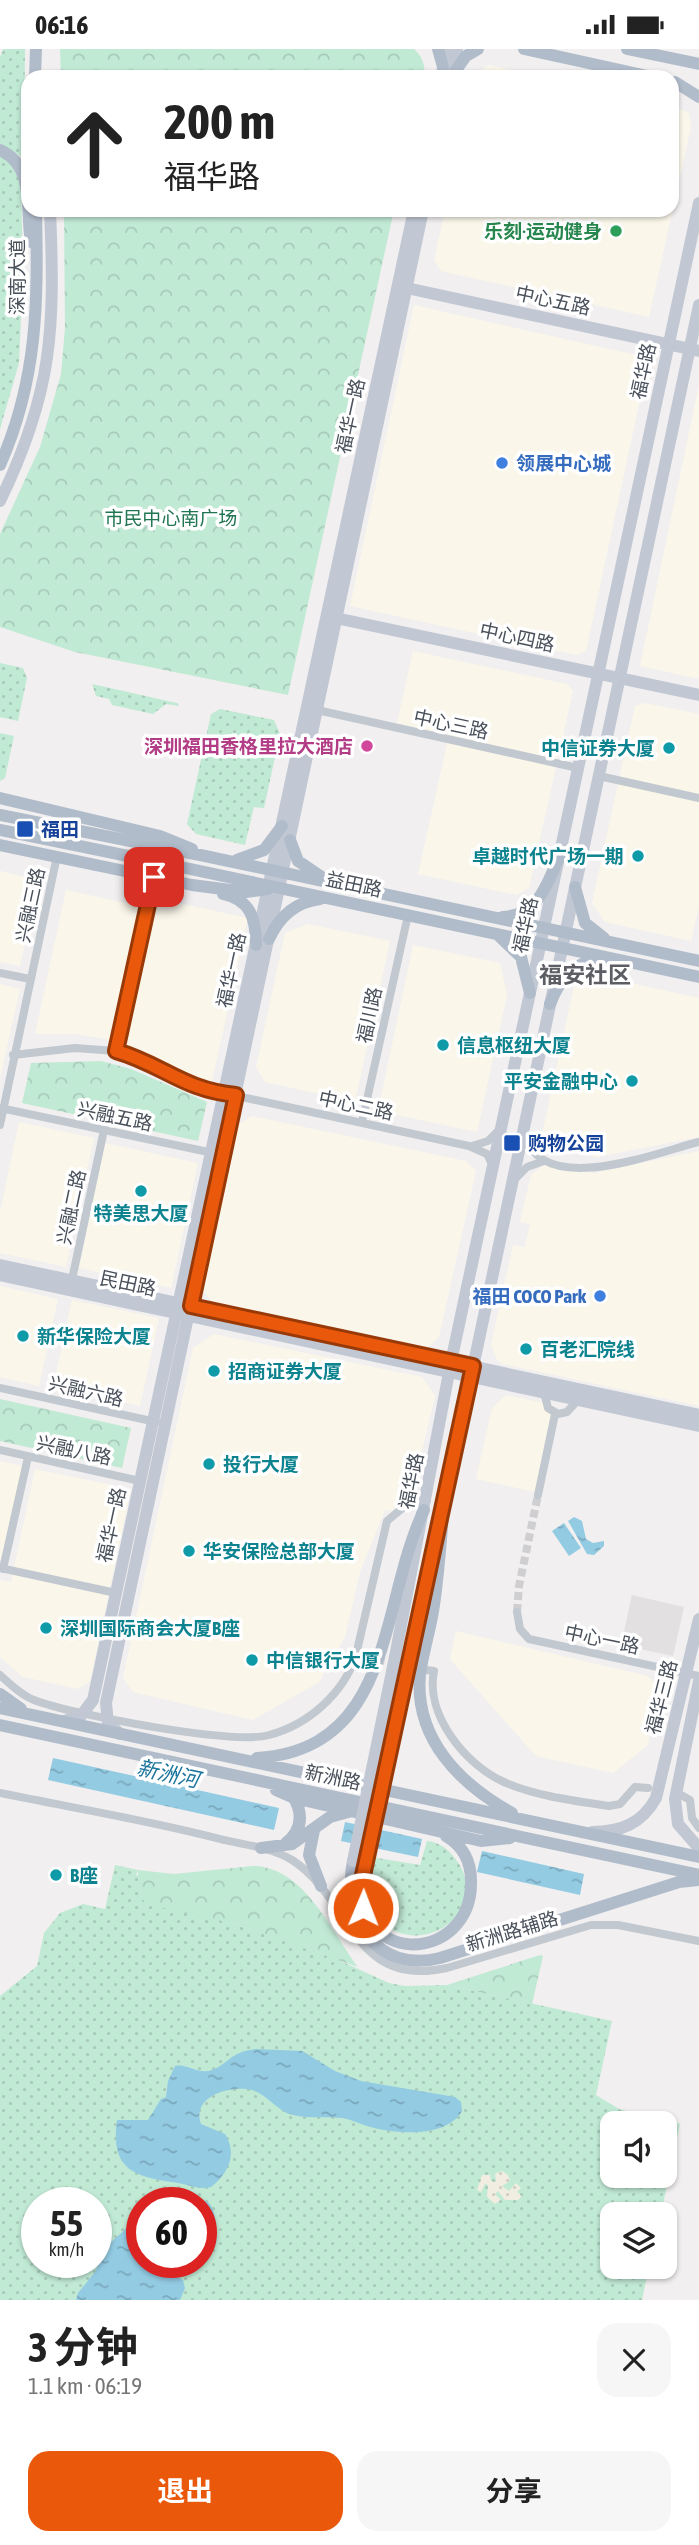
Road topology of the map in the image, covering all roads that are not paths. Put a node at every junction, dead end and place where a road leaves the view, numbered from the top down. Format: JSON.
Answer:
{"nodes":[{"id":1,"x":438,"y":49,"type":"edge"},
{"id":2,"x":447,"y":49,"type":"edge"},
{"id":3,"x":457,"y":49,"type":"edge"},
{"id":4,"x":478,"y":49,"type":"edge"},
{"id":5,"x":524,"y":49,"type":"edge"},
{"id":6,"x":627,"y":49,"type":"edge"},
{"id":7,"x":36,"y":52,"type":"edge"},
{"id":8,"x":695,"y":62,"type":"edge"},
{"id":9,"x":35,"y":70,"type":"edge"},
{"id":10,"x":40,"y":70,"type":"edge"},
{"id":11,"x":445,"y":70,"type":"edge"},
{"id":12,"x":447,"y":70,"type":"edge"},
{"id":13,"x":449,"y":70,"type":"edge"},
{"id":14,"x":452,"y":70,"type":"edge"},
{"id":15,"x":620,"y":70,"type":"edge"},
{"id":16,"x":679,"y":83,"type":"edge"},
{"id":17,"x":679,"y":85,"type":"edge"},
{"id":18,"x":699,"y":87,"type":"edge"},
{"id":19,"x":699,"y":97,"type":"edge"},
{"id":20,"x":0,"y":150,"type":"edge"},
{"id":21,"x":21,"y":170,"type":"edge"},
{"id":22,"x":699,"y":203,"type":"edge"},
{"id":23,"x":27,"y":217,"type":"edge"},
{"id":24,"x":36,"y":217,"type":"edge"},
{"id":25,"x":50,"y":217,"type":"edge"},
{"id":26,"x":413,"y":217,"type":"edge"},
{"id":27,"x":421,"y":217,"type":"edge"},
{"id":28,"x":37,"y":266,"type":"junction"},
{"id":29,"x":402,"y":287,"type":"junction"},
{"id":30,"x":699,"y":305,"type":"edge"},
{"id":31,"x":669,"y":345,"type":"junction"},
{"id":32,"x":694,"y":350,"type":"edge"},
{"id":33,"x":0,"y":465,"type":"edge"},
{"id":34,"x":0,"y":501,"type":"edge"},
{"id":35,"x":332,"y":617,"type":"junction"},
{"id":36,"x":598,"y":674,"type":"junction"},
{"id":37,"x":620,"y":678,"type":"junction"},
{"id":38,"x":699,"y":695,"type":"edge"},
{"id":39,"x":317,"y":711,"type":"junction"},
{"id":40,"x":578,"y":768,"type":"junction"},
{"id":41,"x":599,"y":776,"type":"junction"},
{"id":42,"x":699,"y":797,"type":"edge"},
{"id":43,"x":0,"y":799,"type":"edge"},
{"id":44,"x":0,"y":815,"type":"edge"},
{"id":45,"x":282,"y":826,"type":"junction"},
{"id":46,"x":0,"y":830,"type":"edge"},
{"id":47,"x":290,"y":840,"type":"junction"},
{"id":48,"x":0,"y":845,"type":"edge"},
{"id":49,"x":560,"y":855,"type":"junction"},
{"id":50,"x":57,"y":856,"type":"junction"},
{"id":51,"x":205,"y":856,"type":"junction"},
{"id":52,"x":230,"y":861,"type":"junction"},
{"id":53,"x":165,"y":863,"type":"junction"},
{"id":54,"x":278,"y":871,"type":"junction"},
{"id":55,"x":154,"y":877,"type":"junction"},
{"id":56,"x":329,"y":882,"type":"junction"},
{"id":57,"x":202,"y":884,"type":"junction"},
{"id":58,"x":272,"y":887,"type":"junction"},
{"id":59,"x":575,"y":887,"type":"junction"},
{"id":60,"x":327,"y":898,"type":"junction"},
{"id":61,"x":408,"y":915,"type":"junction"},
{"id":62,"x":495,"y":918,"type":"junction"},
{"id":63,"x":544,"y":928,"type":"junction"},
{"id":64,"x":494,"y":933,"type":"junction"},
{"id":65,"x":565,"y":933,"type":"junction"},
{"id":66,"x":262,"y":942,"type":"junction"},
{"id":67,"x":541,"y":943,"type":"junction"},
{"id":68,"x":613,"y":943,"type":"junction"},
{"id":69,"x":562,"y":948,"type":"junction"},
{"id":70,"x":610,"y":958,"type":"junction"},
{"id":71,"x":699,"y":961,"type":"edge"},
{"id":72,"x":0,"y":973,"type":"edge"},
{"id":73,"x":699,"y":977,"type":"edge"},
{"id":74,"x":30,"y":979,"type":"junction"},
{"id":75,"x":530,"y":993,"type":"junction"},
{"id":76,"x":550,"y":1004,"type":"junction"},
{"id":77,"x":116,"y":1051,"type":"junction"},
{"id":78,"x":13,"y":1055,"type":"junction"},
{"id":79,"x":230,"y":1094,"type":"junction"},
{"id":80,"x":1,"y":1108,"type":"edge"},
{"id":81,"x":362,"y":1122,"type":"junction"},
{"id":82,"x":502,"y":1123,"type":"junction"},
{"id":83,"x":0,"y":1125,"type":"edge"},
{"id":84,"x":104,"y":1130,"type":"junction"},
{"id":85,"x":523,"y":1131,"type":"junction"},
{"id":86,"x":699,"y":1142,"type":"edge"},
{"id":87,"x":469,"y":1146,"type":"junction"},
{"id":88,"x":217,"y":1154,"type":"junction"},
{"id":89,"x":544,"y":1161,"type":"junction"},
{"id":90,"x":493,"y":1166,"type":"junction"},
{"id":91,"x":512,"y":1183,"type":"junction"},
{"id":92,"x":0,"y":1265,"type":"edge"},
{"id":93,"x":0,"y":1275,"type":"edge"},
{"id":94,"x":71,"y":1285,"type":"junction"},
{"id":95,"x":184,"y":1310,"type":"junction"},
{"id":96,"x":450,"y":1367,"type":"junction"},
{"id":97,"x":472,"y":1371,"type":"junction"},
{"id":98,"x":0,"y":1388,"type":"edge"},
{"id":99,"x":544,"y":1392,"type":"junction"},
{"id":100,"x":578,"y":1400,"type":"junction"},
{"id":101,"x":555,"y":1414,"type":"junction"},
{"id":102,"x":699,"y":1415,"type":"edge"},
{"id":103,"x":159,"y":1423,"type":"junction"},
{"id":104,"x":699,"y":1426,"type":"edge"},
{"id":105,"x":0,"y":1450,"type":"edge"},
{"id":106,"x":28,"y":1457,"type":"junction"},
{"id":107,"x":140,"y":1481,"type":"junction"},
{"id":108,"x":538,"y":1495,"type":"tunnel mouth"},
{"id":109,"x":444,"y":1503,"type":"junction"},
{"id":110,"x":426,"y":1505,"type":"junction"},
{"id":111,"x":2,"y":1568,"type":"edge"},
{"id":112,"x":116,"y":1593,"type":"junction"},
{"id":113,"x":517,"y":1612,"type":"tunnel mouth"},
{"id":114,"x":699,"y":1619,"type":"edge"},
{"id":115,"x":426,"y":1670,"type":"dead end"},
{"id":116,"x":685,"y":1673,"type":"junction"},
{"id":117,"x":0,"y":1675,"type":"edge"},
{"id":118,"x":699,"y":1676,"type":"edge"},
{"id":119,"x":699,"y":1681,"type":"edge"},
{"id":120,"x":0,"y":1695,"type":"edge"},
{"id":121,"x":0,"y":1708,"type":"edge"},
{"id":122,"x":86,"y":1712,"type":"junction"},
{"id":123,"x":38,"y":1716,"type":"junction"},
{"id":124,"x":105,"y":1716,"type":"junction"},
{"id":125,"x":63,"y":1721,"type":"junction"},
{"id":126,"x":0,"y":1725,"type":"edge"},
{"id":127,"x":34,"y":1733,"type":"junction"},
{"id":128,"x":120,"y":1734,"type":"junction"},
{"id":129,"x":0,"y":1737,"type":"edge"},
{"id":130,"x":235,"y":1758,"type":"junction"},
{"id":131,"x":246,"y":1778,"type":"junction"},
{"id":132,"x":654,"y":1785,"type":"junction"},
{"id":133,"x":679,"y":1790,"type":"junction"},
{"id":134,"x":0,"y":1793,"type":"edge"},
{"id":135,"x":294,"y":1798,"type":"junction"},
{"id":136,"x":352,"y":1812,"type":"junction"},
{"id":137,"x":525,"y":1820,"type":"junction"},
{"id":138,"x":315,"y":1828,"type":"junction"},
{"id":139,"x":699,"y":1828,"type":"edge"},
{"id":140,"x":436,"y":1831,"type":"junction"},
{"id":141,"x":584,"y":1833,"type":"junction"},
{"id":142,"x":522,"y":1837,"type":"junction"},
{"id":143,"x":281,"y":1846,"type":"junction"},
{"id":144,"x":261,"y":1848,"type":"junction"},
{"id":145,"x":699,"y":1848,"type":"edge"},
{"id":146,"x":699,"y":1857,"type":"edge"},
{"id":147,"x":359,"y":1862,"type":"junction"},
{"id":148,"x":699,"y":1877,"type":"edge"},
{"id":149,"x":321,"y":1886,"type":"junction"},
{"id":150,"x":699,"y":1941,"type":"edge"}],
"edges":[{"from":1,"to":11,"type":"main road"},
{"from":2,"to":12,"type":"street"},
{"from":3,"to":13,"type":"street"},
{"from":4,"to":14,"type":"main road"},
{"from":5,"to":15,"type":"main road"},
{"from":6,"to":8,"type":"main road"},
{"from":7,"to":9,"type":"main road"},
{"from":7,"to":10,"type":"street"},
{"from":16,"to":18,"type":"main road"},
{"from":17,"to":19,"type":"main road"},
{"from":20,"to":21,"type":"main road"},
{"from":22,"to":31,"type":"street","name":"福华路"},
{"from":23,"to":28,"type":"main road"},
{"from":24,"to":28,"type":"main road","name":"深南大道"},
{"from":25,"to":34,"type":"street"},
{"from":26,"to":29,"type":"street","name":"福华一路"},
{"from":27,"to":29,"type":"street","name":"福华一路"},
{"from":28,"to":33,"type":"main road","name":"深南大道"},
{"from":29,"to":31,"type":"street","name":"中心五路"},
{"from":29,"to":35,"type":"street","name":"福华一路"},
{"from":30,"to":32,"type":"street","name":"福华路"},
{"from":31,"to":32,"type":"street","name":"中心五路"},
{"from":31,"to":36,"type":"street","name":"福华路"},
{"from":32,"to":37,"type":"street","name":"福华路"},
{"from":35,"to":36,"type":"street","name":"中心四路"},
{"from":35,"to":39,"type":"street","name":"福华一路"},
{"from":35,"to":45,"type":"street","name":"福华一路"},
{"from":36,"to":37,"type":"street","name":"中心四路"},
{"from":36,"to":40,"type":"street","name":"福华路"},
{"from":37,"to":38,"type":"street","name":"中心四路"},
{"from":37,"to":41,"type":"street","name":"福华路"},
{"from":39,"to":40,"type":"street","name":"中心三路"},
{"from":39,"to":47,"type":"street","name":"福华一路"},
{"from":40,"to":49,"type":"street","name":"福华路"},
{"from":41,"to":42,"type":"street"},
{"from":41,"to":59,"type":"street","name":"福华路"},
{"from":43,"to":51,"type":"main road"},
{"from":44,"to":51,"type":"main road","name":"益田路"},
{"from":45,"to":52,"type":"main road"},
{"from":45,"to":54,"type":"street","name":"福华一路"},
{"from":46,"to":53,"type":"main road","name":"益田路","bridge":true},
{"from":47,"to":54,"type":"street","name":"福华一路"},
{"from":47,"to":56,"type":"main road"},
{"from":48,"to":50,"type":"main road"},
{"from":49,"to":62,"type":"main road"},
{"from":49,"to":63,"type":"street","name":"福华路"},
{"from":50,"to":55,"type":"main road"},
{"from":50,"to":74,"type":"street","name":"兴融三路"},
{"from":51,"to":52,"type":"main road","name":"益田路"},
{"from":52,"to":54,"type":"main road","name":"益田路"},
{"from":53,"to":57,"type":"main road"},
{"from":53,"to":58,"type":"main road","name":"益田路"},
{"from":54,"to":56,"type":"main road","name":"益田路"},
{"from":54,"to":58,"type":"street","name":"福华一路"},
{"from":55,"to":57,"type":"main road"},
{"from":55,"to":77,"type":"street"},
{"from":56,"to":62,"type":"main road","name":"益田路"},
{"from":57,"to":58,"type":"main road"},
{"from":57,"to":66,"type":"main road"},
{"from":58,"to":60,"type":"main road","name":"益田路"},
{"from":58,"to":66,"type":"street","name":"福华一路"},
{"from":59,"to":65,"type":"street","name":"福华路"},
{"from":59,"to":68,"type":"main road"},
{"from":60,"to":61,"type":"main road","name":"益田路"},
{"from":60,"to":66,"type":"main road"},
{"from":61,"to":64,"type":"main road","name":"益田路"},
{"from":61,"to":81,"type":"street","name":"福川路"},
{"from":62,"to":63,"type":"main road","name":"益田路"},
{"from":63,"to":65,"type":"main road","name":"益田路"},
{"from":63,"to":67,"type":"street","name":"福华路"},
{"from":64,"to":67,"type":"main road","name":"益田路"},
{"from":64,"to":75,"type":"main road"},
{"from":65,"to":68,"type":"main road","name":"益田路"},
{"from":65,"to":69,"type":"street","name":"福华路"},
{"from":66,"to":79,"type":"street","name":"福华一路"},
{"from":67,"to":69,"type":"main road","name":"益田路"},
{"from":67,"to":75,"type":"street","name":"福华路"},
{"from":68,"to":71,"type":"main road","name":"益田路"},
{"from":69,"to":70,"type":"main road","name":"益田路"},
{"from":69,"to":76,"type":"street","name":"福华路"},
{"from":70,"to":73,"type":"main road","name":"益田路"},
{"from":70,"to":76,"type":"main road"},
{"from":72,"to":74,"type":"street"},
{"from":74,"to":78,"type":"street","name":"兴融三路"},
{"from":75,"to":82,"type":"street","name":"福华路"},
{"from":76,"to":85,"type":"street","name":"福华路"},
{"from":77,"to":78,"type":"street","name":"中心二路"},
{"from":77,"to":79,"type":"street","name":"中心二路"},
{"from":78,"to":80,"type":"street","name":"兴融三路"},
{"from":79,"to":81,"type":"street","name":"中心二路"},
{"from":79,"to":88,"type":"street","name":"福华一路"},
{"from":80,"to":83,"type":"street","name":"兴融三路"},
{"from":80,"to":84,"type":"street","name":"兴融五路"},
{"from":81,"to":87,"type":"street","name":"中心二路"},
{"from":82,"to":87,"type":"street"},
{"from":82,"to":90,"type":"street","name":"福华路"},
{"from":84,"to":88,"type":"street","name":"兴融五路"},
{"from":84,"to":94,"type":"street","name":"兴融二路"},
{"from":85,"to":89,"type":"street"},
{"from":85,"to":91,"type":"street","name":"福华路"},
{"from":86,"to":89,"type":"street"},
{"from":87,"to":90,"type":"street","name":"中心二路"},
{"from":88,"to":95,"type":"street","name":"福华一路"},
{"from":89,"to":91,"type":"street"},
{"from":90,"to":96,"type":"street","name":"福华路"},
{"from":91,"to":97,"type":"street","name":"福华路"},
{"from":92,"to":94,"type":"street","name":"民田路"},
{"from":93,"to":94,"type":"street","name":"民田路"},
{"from":94,"to":95,"type":"street","name":"民田路"},
{"from":95,"to":96,"type":"street","name":"民田路"},
{"from":95,"to":103,"type":"street","name":"福华一路"},
{"from":96,"to":97,"type":"street","name":"民田路"},
{"from":96,"to":110,"type":"street","name":"福华路"},
{"from":97,"to":99,"type":"street","name":"民田路"},
{"from":97,"to":102,"type":"street","name":"民田路"},
{"from":97,"to":109,"type":"street","name":"福华路"},
{"from":98,"to":103,"type":"street","name":"兴融六路"},
{"from":99,"to":100,"type":"street","name":"民田路"},
{"from":99,"to":101,"type":"street"},
{"from":100,"to":101,"type":"street"},
{"from":100,"to":104,"type":"street","name":"民田路"},
{"from":101,"to":108,"type":"street"},
{"from":103,"to":107,"type":"street","name":"福华一路"},
{"from":103,"to":124,"type":"street","name":"福华一路"},
{"from":105,"to":106,"type":"street","name":"兴融八路"},
{"from":106,"to":107,"type":"street","name":"兴融八路"},
{"from":106,"to":111,"type":"street"},
{"from":107,"to":112,"type":"street","name":"福华一路"},
{"from":109,"to":137,"type":"main road"},
{"from":109,"to":147,"type":"street","name":"福华路","bridge":true},
{"from":110,"to":124,"type":"street"},
{"from":110,"to":130,"type":"main road"},
{"from":110,"to":147,"type":"street","name":"福华路","bridge":true},
{"from":111,"to":112,"type":"street"},
{"from":112,"to":122,"type":"street","name":"福华一路"},
{"from":113,"to":116,"type":"street","name":"中心一路"},
{"from":114,"to":116,"type":"street","name":"福华三路"},
{"from":115,"to":132,"type":"street"},
{"from":116,"to":118,"type":"street","name":"中心一路"},
{"from":116,"to":132,"type":"street","name":"福华三路"},
{"from":117,"to":122,"type":"street"},
{"from":119,"to":133,"type":"street","name":"福华三路"},
{"from":120,"to":123,"type":"main road"},
{"from":121,"to":123,"type":"main road","name":"新洲路"},
{"from":122,"to":124,"type":"street"},
{"from":122,"to":125,"type":"street"},
{"from":123,"to":125,"type":"main road","name":"新洲路"},
{"from":124,"to":128,"type":"street"},
{"from":125,"to":128,"type":"main road","name":"新洲路"},
{"from":126,"to":127,"type":"main road","name":"新洲路"},
{"from":127,"to":129,"type":"main road"},
{"from":127,"to":131,"type":"main road","name":"新洲路"},
{"from":128,"to":130,"type":"main road","name":"新洲路"},
{"from":130,"to":137,"type":"main road","name":"新洲路"},
{"from":131,"to":135,"type":"main road"},
{"from":131,"to":142,"type":"main road","name":"新洲路"},
{"from":132,"to":141,"type":"street","name":"福华三路"},
{"from":133,"to":139,"type":"street"},
{"from":133,"to":145,"type":"street","name":"福华三路"},
{"from":134,"to":144,"type":"street","name":"新洲路辅路"},
{"from":135,"to":136,"type":"main road"},
{"from":135,"to":143,"type":"main road"},
{"from":136,"to":138,"type":"main road"},
{"from":136,"to":140,"type":"main road"},
{"from":137,"to":141,"type":"main road","name":"新洲路"},
{"from":138,"to":143,"type":"main road"},
{"from":138,"to":149,"type":"main road"},
{"from":140,"to":142,"type":"main road"},
{"from":140,"to":147,"type":"main road"},
{"from":141,"to":146,"type":"main road","name":"新洲路"},
{"from":142,"to":148,"type":"main road","name":"新洲路"},
{"from":143,"to":144,"type":"main road"},
{"from":144,"to":149,"type":"street","name":"新洲路辅路"},
{"from":147,"to":148,"type":"main road"},
{"from":149,"to":150,"type":"street","name":"新洲路辅路"}]}
